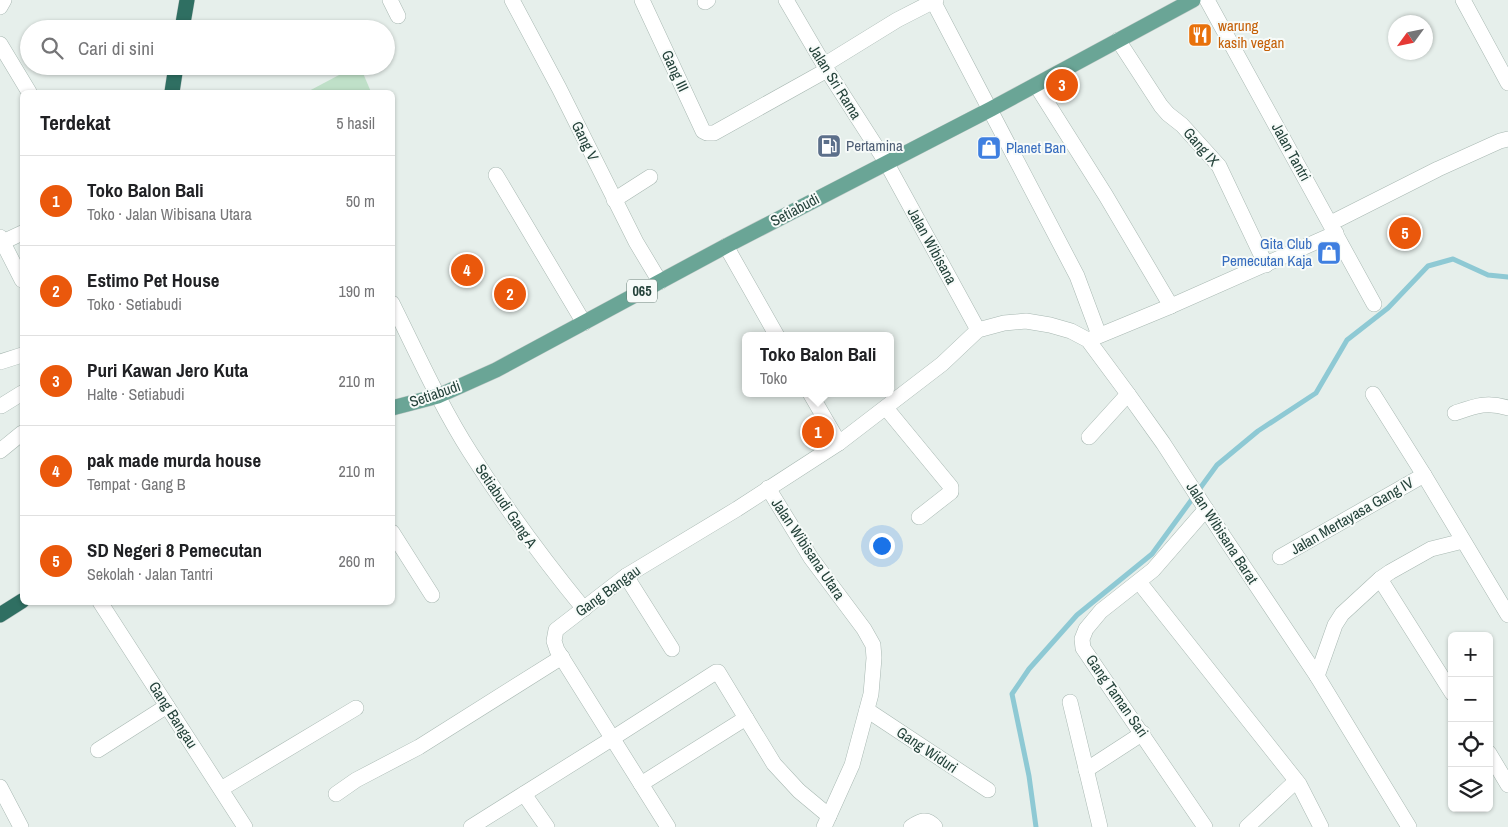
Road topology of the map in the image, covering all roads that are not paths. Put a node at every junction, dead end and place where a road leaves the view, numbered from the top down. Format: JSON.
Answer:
{"nodes":[{"id":1,"x":4,"y":0,"type":"edge"},
{"id":2,"x":187,"y":0,"type":"edge"},
{"id":3,"x":390,"y":0,"type":"edge"},
{"id":4,"x":512,"y":0,"type":"edge"},
{"id":5,"x":642,"y":0,"type":"edge"},
{"id":6,"x":786,"y":0,"type":"edge"},
{"id":7,"x":1193,"y":0,"type":"edge"},
{"id":8,"x":1207,"y":0,"type":"edge"},
{"id":9,"x":1463,"y":0,"type":"edge"},
{"id":10,"x":935,"y":1,"type":"edge"},
{"id":11,"x":0,"y":7,"type":"edge"},
{"id":12,"x":398,"y":16,"type":"dead end"},
{"id":13,"x":184,"y":20,"type":"edge"},
{"id":14,"x":1118,"y":40,"type":"junction"},
{"id":15,"x":0,"y":44,"type":"edge"},
{"id":16,"x":826,"y":67,"type":"junction"},
{"id":17,"x":175,"y":75,"type":"edge"},
{"id":18,"x":1508,"y":82,"type":"edge"},
{"id":19,"x":1036,"y":84,"type":"junction"},
{"id":20,"x":28,"y":90,"type":"edge"},
{"id":21,"x":172,"y":90,"type":"edge"},
{"id":22,"x":991,"y":109,"type":"junction"},
{"id":23,"x":1508,"y":139,"type":"edge"},
{"id":24,"x":886,"y":162,"type":"junction"},
{"id":25,"x":496,"y":175,"type":"dead end"},
{"id":26,"x":650,"y":177,"type":"dead end"},
{"id":27,"x":614,"y":200,"type":"junction"},
{"id":28,"x":1333,"y":228,"type":"junction"},
{"id":29,"x":20,"y":234,"type":"edge"},
{"id":30,"x":1,"y":239,"type":"edge"},
{"id":31,"x":726,"y":246,"type":"junction"},
{"id":32,"x":1266,"y":265,"type":"junction"},
{"id":33,"x":20,"y":276,"type":"edge"},
{"id":34,"x":660,"y":282,"type":"junction"},
{"id":35,"x":1374,"y":304,"type":"dead end"},
{"id":36,"x":1171,"y":306,"type":"junction"},
{"id":37,"x":395,"y":309,"type":"edge"},
{"id":38,"x":584,"y":322,"type":"junction"},
{"id":39,"x":978,"y":330,"type":"junction"},
{"id":40,"x":775,"y":332,"type":"edge"},
{"id":41,"x":1093,"y":338,"type":"junction"},
{"id":42,"x":20,"y":356,"type":"edge"},
{"id":43,"x":0,"y":362,"type":"edge"},
{"id":44,"x":20,"y":394,"type":"edge"},
{"id":45,"x":1128,"y":394,"type":"junction"},
{"id":46,"x":1373,"y":394,"type":"dead end"},
{"id":47,"x":438,"y":396,"type":"junction"},
{"id":48,"x":812,"y":397,"type":"edge"},
{"id":49,"x":1,"y":406,"type":"edge"},
{"id":50,"x":395,"y":407,"type":"edge"},
{"id":51,"x":886,"y":408,"type":"junction"},
{"id":52,"x":1508,"y":408,"type":"edge"},
{"id":53,"x":1455,"y":412,"type":"dead end"},
{"id":54,"x":20,"y":435,"type":"edge"},
{"id":55,"x":1089,"y":437,"type":"dead end"},
{"id":56,"x":838,"y":443,"type":"junction"},
{"id":57,"x":0,"y":451,"type":"edge"},
{"id":58,"x":1424,"y":475,"type":"junction"},
{"id":59,"x":768,"y":488,"type":"junction"},
{"id":60,"x":1204,"y":506,"type":"junction"},
{"id":61,"x":919,"y":517,"type":"dead end"},
{"id":62,"x":395,"y":537,"type":"edge"},
{"id":63,"x":1463,"y":541,"type":"junction"},
{"id":64,"x":1280,"y":557,"type":"dead end"},
{"id":65,"x":626,"y":576,"type":"junction"},
{"id":66,"x":1380,"y":579,"type":"junction"},
{"id":67,"x":1139,"y":582,"type":"junction"},
{"id":68,"x":432,"y":595,"type":"dead end"},
{"id":69,"x":20,"y":602,"type":"edge"},
{"id":70,"x":102,"y":605,"type":"edge"},
{"id":71,"x":584,"y":609,"type":"junction"},
{"id":72,"x":0,"y":615,"type":"edge"},
{"id":73,"x":1508,"y":615,"type":"edge"},
{"id":74,"x":672,"y":649,"type":"dead end"},
{"id":75,"x":562,"y":657,"type":"junction"},
{"id":76,"x":1318,"y":676,"type":"junction"},
{"id":77,"x":1448,"y":687,"type":"edge"},
{"id":78,"x":1070,"y":702,"type":"dead end"},
{"id":79,"x":167,"y":706,"type":"junction"},
{"id":80,"x":356,"y":708,"type":"dead end"},
{"id":81,"x":867,"y":710,"type":"junction"},
{"id":82,"x":746,"y":718,"type":"junction"},
{"id":83,"x":1143,"y":733,"type":"junction"},
{"id":84,"x":613,"y":738,"type":"junction"},
{"id":85,"x":98,"y":750,"type":"dead end"},
{"id":86,"x":1493,"y":760,"type":"edge"},
{"id":87,"x":1086,"y":770,"type":"junction"},
{"id":88,"x":1296,"y":781,"type":"junction"},
{"id":89,"x":640,"y":784,"type":"junction"},
{"id":90,"x":1508,"y":785,"type":"edge"},
{"id":91,"x":0,"y":787,"type":"edge"},
{"id":92,"x":222,"y":789,"type":"junction"},
{"id":93,"x":988,"y":790,"type":"dead end"},
{"id":94,"x":336,"y":794,"type":"dead end"},
{"id":95,"x":524,"y":794,"type":"junction"},
{"id":96,"x":5,"y":807,"type":"edge"},
{"id":97,"x":827,"y":821,"type":"edge"},
{"id":98,"x":243,"y":826,"type":"edge"},
{"id":99,"x":22,"y":827,"type":"edge"},
{"id":100,"x":471,"y":827,"type":"edge"},
{"id":101,"x":547,"y":827,"type":"edge"},
{"id":102,"x":668,"y":827,"type":"edge"},
{"id":103,"x":911,"y":827,"type":"edge"},
{"id":104,"x":935,"y":827,"type":"edge"},
{"id":105,"x":1100,"y":827,"type":"edge"},
{"id":106,"x":1205,"y":827,"type":"edge"},
{"id":107,"x":1247,"y":827,"type":"edge"},
{"id":108,"x":1320,"y":827,"type":"edge"},
{"id":109,"x":1409,"y":827,"type":"edge"}],
"edges":[{"from":1,"to":11,"type":"street"},
{"from":2,"to":13,"type":"highway"},
{"from":3,"to":12,"type":"street"},
{"from":4,"to":27,"type":"street","name":"Gang V"},
{"from":5,"to":16,"type":"street","name":"Gang III"},
{"from":6,"to":16,"type":"street","name":"Jalan Sri Rama"},
{"from":7,"to":14,"type":"main road","name":"Setiabudi","number":"065"},
{"from":8,"to":28,"type":"street","name":"Jalan Tantri"},
{"from":9,"to":18,"type":"street"},
{"from":10,"to":16,"type":"street"},
{"from":10,"to":22,"type":"street"},
{"from":14,"to":19,"type":"main road","name":"Setiabudi","number":"065"},
{"from":14,"to":32,"type":"street","name":"Gang IX"},
{"from":15,"to":20,"type":"street"},
{"from":16,"to":24,"type":"street","name":"Jalan Sri Rama"},
{"from":17,"to":21,"type":"highway"},
{"from":19,"to":22,"type":"main road","name":"Setiabudi","number":"065"},
{"from":19,"to":36,"type":"street"},
{"from":22,"to":24,"type":"main road","name":"Setiabudi","number":"065"},
{"from":22,"to":41,"type":"street"},
{"from":23,"to":28,"type":"street"},
{"from":24,"to":31,"type":"main road","name":"Setiabudi","number":"065"},
{"from":24,"to":39,"type":"street","name":"Jalan Wibisana"},
{"from":25,"to":38,"type":"street"},
{"from":26,"to":27,"type":"street"},
{"from":27,"to":34,"type":"street","name":"Gang V"},
{"from":28,"to":32,"type":"street"},
{"from":28,"to":35,"type":"street","name":"Jalan Tantri"},
{"from":29,"to":30,"type":"street"},
{"from":30,"to":33,"type":"street"},
{"from":31,"to":34,"type":"main road","name":"Setiabudi","number":"065"},
{"from":31,"to":40,"type":"street"},
{"from":32,"to":36,"type":"street"},
{"from":34,"to":38,"type":"main road","name":"Setiabudi","number":"065"},
{"from":36,"to":41,"type":"street"},
{"from":37,"to":47,"type":"street","name":"Setiabudi Gang A"},
{"from":38,"to":47,"type":"main road","name":"Setiabudi","number":"065"},
{"from":39,"to":41,"type":"street","name":"Jalan Wibisana Barat"},
{"from":39,"to":51,"type":"street","name":"Jalan Wibisana Utara"},
{"from":41,"to":45,"type":"street","name":"Jalan Wibisana Barat"},
{"from":42,"to":43,"type":"street"},
{"from":44,"to":49,"type":"street"},
{"from":45,"to":55,"type":"street"},
{"from":45,"to":60,"type":"street","name":"Jalan Wibisana Barat"},
{"from":46,"to":58,"type":"street","name":"Jalan Mertayasa Gang IV"},
{"from":47,"to":50,"type":"main road","name":"Setiabudi","number":"065"},
{"from":47,"to":71,"type":"street","name":"Setiabudi Gang A"},
{"from":48,"to":56,"type":"street"},
{"from":51,"to":56,"type":"street","name":"Jalan Wibisana Utara"},
{"from":51,"to":61,"type":"street"},
{"from":52,"to":53,"type":"street"},
{"from":54,"to":57,"type":"street"},
{"from":56,"to":59,"type":"street","name":"Jalan Wibisana Utara"},
{"from":58,"to":63,"type":"street","name":"Jalan Mertayasa Gang IV"},
{"from":58,"to":64,"type":"street","name":"Jalan Mertayasa Gang IV"},
{"from":59,"to":65,"type":"street","name":"Gang Bangau"},
{"from":59,"to":81,"type":"street","name":"Jalan Wibisana Utara"},
{"from":60,"to":67,"type":"street","name":"Gang Taman Sari"},
{"from":60,"to":76,"type":"street","name":"Jalan Wibisana Barat"},
{"from":62,"to":68,"type":"street"},
{"from":63,"to":66,"type":"street"},
{"from":63,"to":73,"type":"street","name":"Jalan Mertayasa Gang IV"},
{"from":65,"to":71,"type":"street","name":"Gang Bangau"},
{"from":65,"to":74,"type":"street"},
{"from":66,"to":76,"type":"street"},
{"from":66,"to":77,"type":"street"},
{"from":67,"to":83,"type":"street","name":"Gang Taman Sari"},
{"from":67,"to":88,"type":"street"},
{"from":69,"to":72,"type":"highway"},
{"from":70,"to":79,"type":"street","name":"Gang Bangau"},
{"from":71,"to":75,"type":"street","name":"Gang Bangau"},
{"from":75,"to":84,"type":"street","name":"Gang Bangau"},
{"from":75,"to":94,"type":"street"},
{"from":76,"to":109,"type":"street","name":"Jalan Wibisana Barat"},
{"from":78,"to":87,"type":"street"},
{"from":79,"to":85,"type":"street"},
{"from":79,"to":92,"type":"street","name":"Gang Bangau"},
{"from":80,"to":92,"type":"street"},
{"from":81,"to":93,"type":"street","name":"Gang Widuri"},
{"from":81,"to":97,"type":"street","name":"Jalan Wibisana Utara"},
{"from":82,"to":84,"type":"street"},
{"from":82,"to":89,"type":"street"},
{"from":82,"to":97,"type":"street"},
{"from":83,"to":87,"type":"street"},
{"from":83,"to":106,"type":"street","name":"Gang Taman Sari"},
{"from":84,"to":89,"type":"street","name":"Gang Bangau"},
{"from":84,"to":95,"type":"street"},
{"from":86,"to":90,"type":"street"},
{"from":87,"to":105,"type":"street"},
{"from":88,"to":107,"type":"street"},
{"from":88,"to":108,"type":"street"},
{"from":89,"to":102,"type":"street","name":"Gang Bangau"},
{"from":91,"to":96,"type":"street"},
{"from":92,"to":98,"type":"street","name":"Gang Bangau"},
{"from":95,"to":100,"type":"street"},
{"from":95,"to":101,"type":"street"},
{"from":96,"to":99,"type":"street"},
{"from":103,"to":104,"type":"street"}]}
